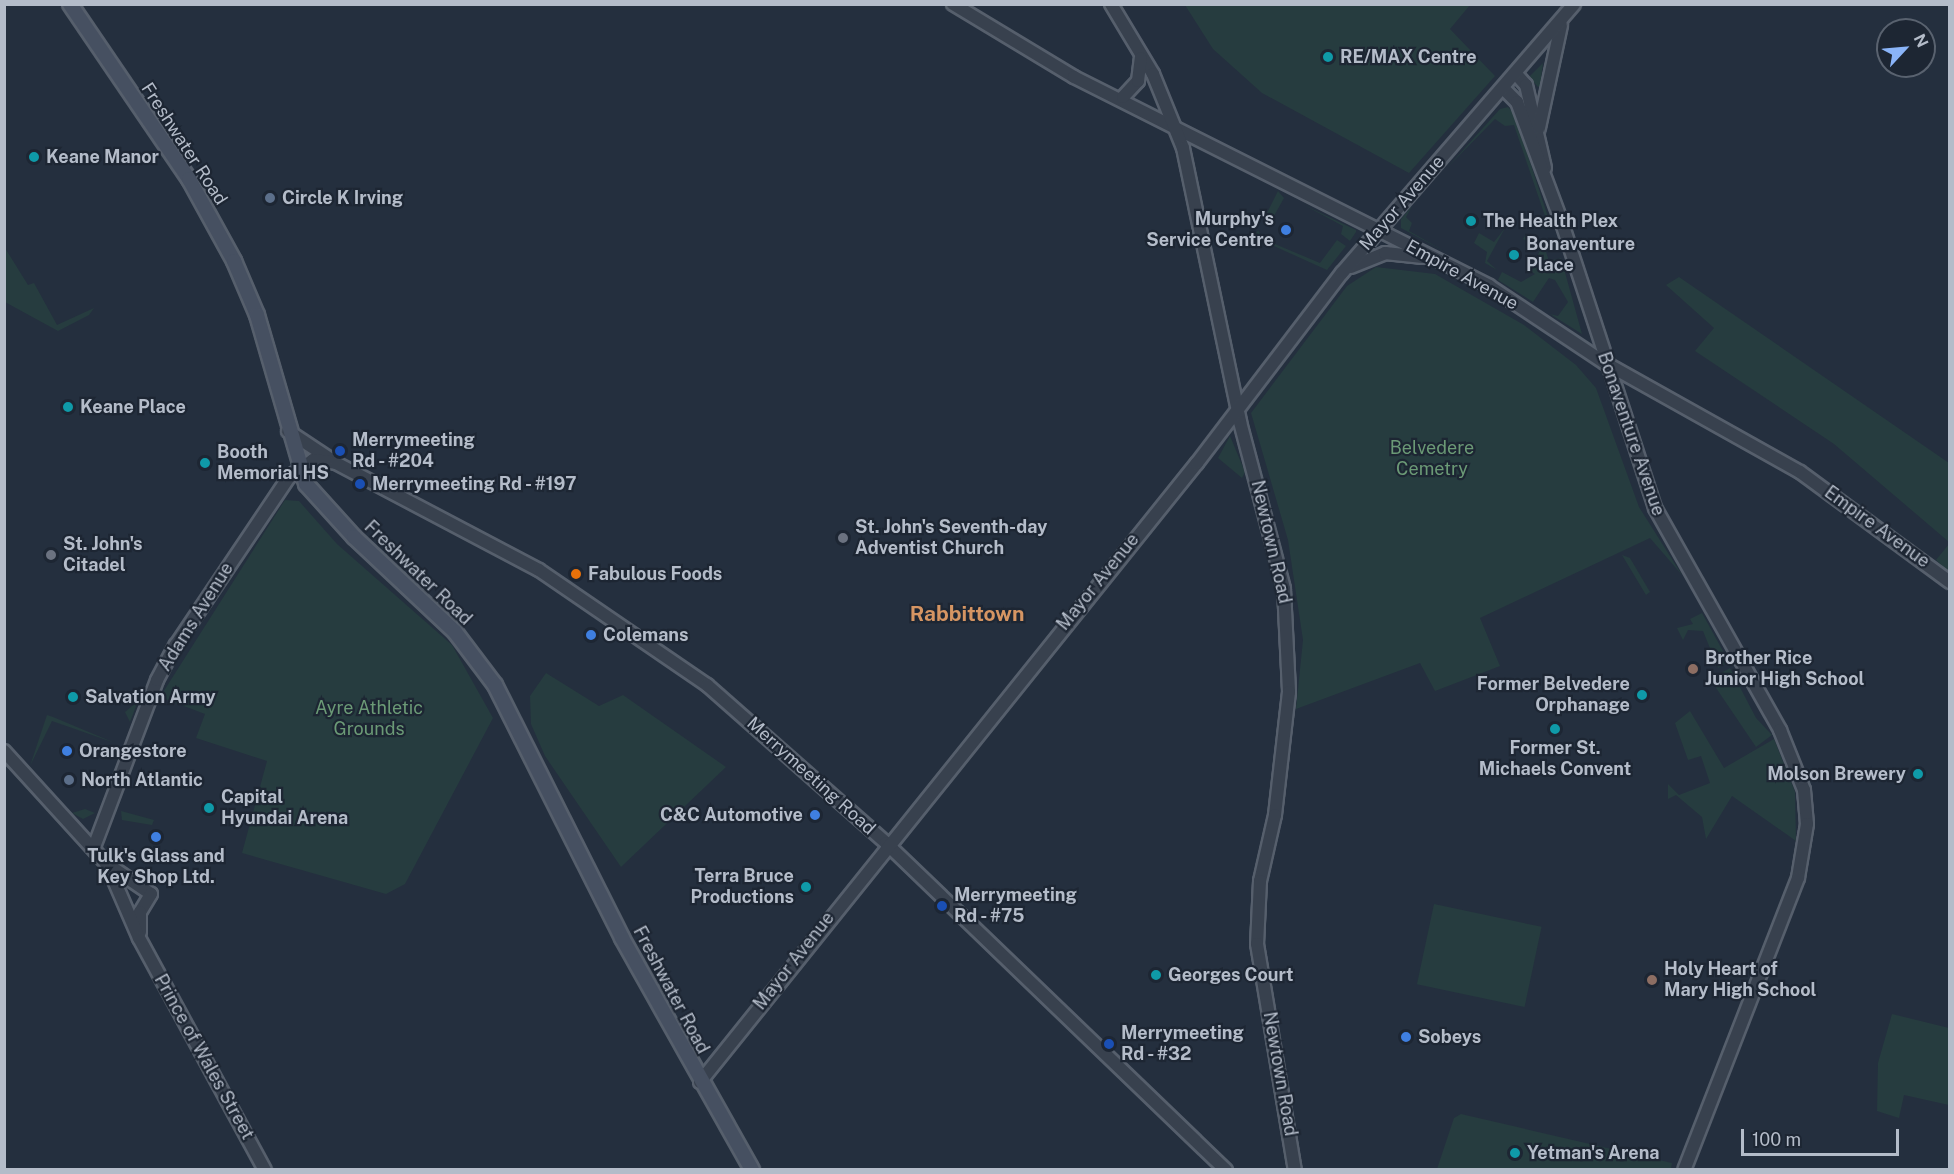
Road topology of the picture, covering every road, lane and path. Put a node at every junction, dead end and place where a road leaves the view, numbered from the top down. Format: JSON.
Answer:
{"nodes":[{"id":1,"x":70,"y":4,"type":"edge"},
{"id":2,"x":953,"y":4,"type":"edge"},
{"id":3,"x":1111,"y":4,"type":"edge"},
{"id":4,"x":1574,"y":4,"type":"edge"},
{"id":5,"x":1564,"y":17,"type":"junction"},
{"id":6,"x":1139,"y":51,"type":"junction"},
{"id":7,"x":1515,"y":74,"type":"junction"},
{"id":8,"x":1503,"y":88,"type":"junction"},
{"id":9,"x":1123,"y":97,"type":"junction"},
{"id":10,"x":1176,"y":128,"type":"junction"},
{"id":11,"x":1539,"y":132,"type":"junction"},
{"id":12,"x":1549,"y":188,"type":"junction"},
{"id":13,"x":1377,"y":230,"type":"junction"},
{"id":14,"x":1434,"y":258,"type":"junction"},
{"id":15,"x":1342,"y":273,"type":"junction"},
{"id":16,"x":1605,"y":363,"type":"junction"},
{"id":17,"x":1238,"y":408,"type":"junction"},
{"id":18,"x":288,"y":431,"type":"junction"},
{"id":19,"x":336,"y":463,"type":"junction"},
{"id":20,"x":298,"y":468,"type":"junction"},
{"id":21,"x":1950,"y":582,"type":"edge"},
{"id":22,"x":4,"y":751,"type":"edge"},
{"id":23,"x":886,"y":843,"type":"junction"},
{"id":24,"x":94,"y":847,"type":"junction"},
{"id":25,"x":106,"y":864,"type":"junction"},
{"id":26,"x":143,"y":945,"type":"junction"},
{"id":27,"x":700,"y":1082,"type":"junction"},
{"id":28,"x":265,"y":1170,"type":"edge"},
{"id":29,"x":752,"y":1170,"type":"edge"},
{"id":30,"x":1226,"y":1170,"type":"edge"},
{"id":31,"x":1295,"y":1170,"type":"edge"},
{"id":32,"x":1684,"y":1170,"type":"edge"}],
"edges":[{"from":1,"to":18,"type":"main road","name":"Freshwater Road"},
{"from":2,"to":9,"type":"street","name":"Empire Avenue"},
{"from":3,"to":6,"type":"street","name":"Newtown Road"},
{"from":4,"to":5,"type":"street"},
{"from":5,"to":7,"type":"street"},
{"from":5,"to":11,"type":"street"},
{"from":6,"to":9,"type":"street"},
{"from":6,"to":10,"type":"street","name":"Newtown Road"},
{"from":7,"to":8,"type":"street"},
{"from":7,"to":11,"type":"street","name":"Bonaventure Avenue"},
{"from":8,"to":12,"type":"street","name":"Bonaventure Avenue"},
{"from":8,"to":13,"type":"street","name":"Mayor Avenue"},
{"from":9,"to":10,"type":"street","name":"Empire Avenue"},
{"from":10,"to":13,"type":"street","name":"Empire Avenue"},
{"from":10,"to":17,"type":"street","name":"Newtown Road"},
{"from":11,"to":12,"type":"street","name":"Bonaventure Avenue"},
{"from":12,"to":16,"type":"street","name":"Bonaventure Avenue"},
{"from":13,"to":14,"type":"street","name":"Empire Avenue"},
{"from":13,"to":15,"type":"street","name":"Mayor Avenue"},
{"from":14,"to":15,"type":"street"},
{"from":14,"to":16,"type":"street","name":"Empire Avenue"},
{"from":15,"to":17,"type":"street","name":"Mayor Avenue"},
{"from":16,"to":21,"type":"street","name":"Empire Avenue"},
{"from":16,"to":32,"type":"street","name":"Bonaventure Avenue"},
{"from":17,"to":23,"type":"street","name":"Mayor Avenue"},
{"from":17,"to":31,"type":"street","name":"Newtown Road"},
{"from":18,"to":19,"type":"street","name":"Merrymeeting Road"},
{"from":18,"to":20,"type":"main road","name":"Freshwater Road"},
{"from":19,"to":20,"type":"street","name":"Merrymeeting Road"},
{"from":19,"to":23,"type":"street","name":"Merrymeeting Road"},
{"from":20,"to":24,"type":"street","name":"Adams Avenue"},
{"from":20,"to":27,"type":"main road","name":"Freshwater Road"},
{"from":22,"to":24,"type":"street"},
{"from":23,"to":27,"type":"street","name":"Mayor Avenue"},
{"from":23,"to":30,"type":"street","name":"Merrymeeting Road"},
{"from":24,"to":25,"type":"street"},
{"from":25,"to":26,"type":"street","name":"Prince of Wales Street"},
{"from":25,"to":26,"type":"street","name":"Prince of Wales Street"},
{"from":26,"to":28,"type":"street","name":"Prince of Wales Street"},
{"from":27,"to":29,"type":"main road","name":"Freshwater Road"}]}
